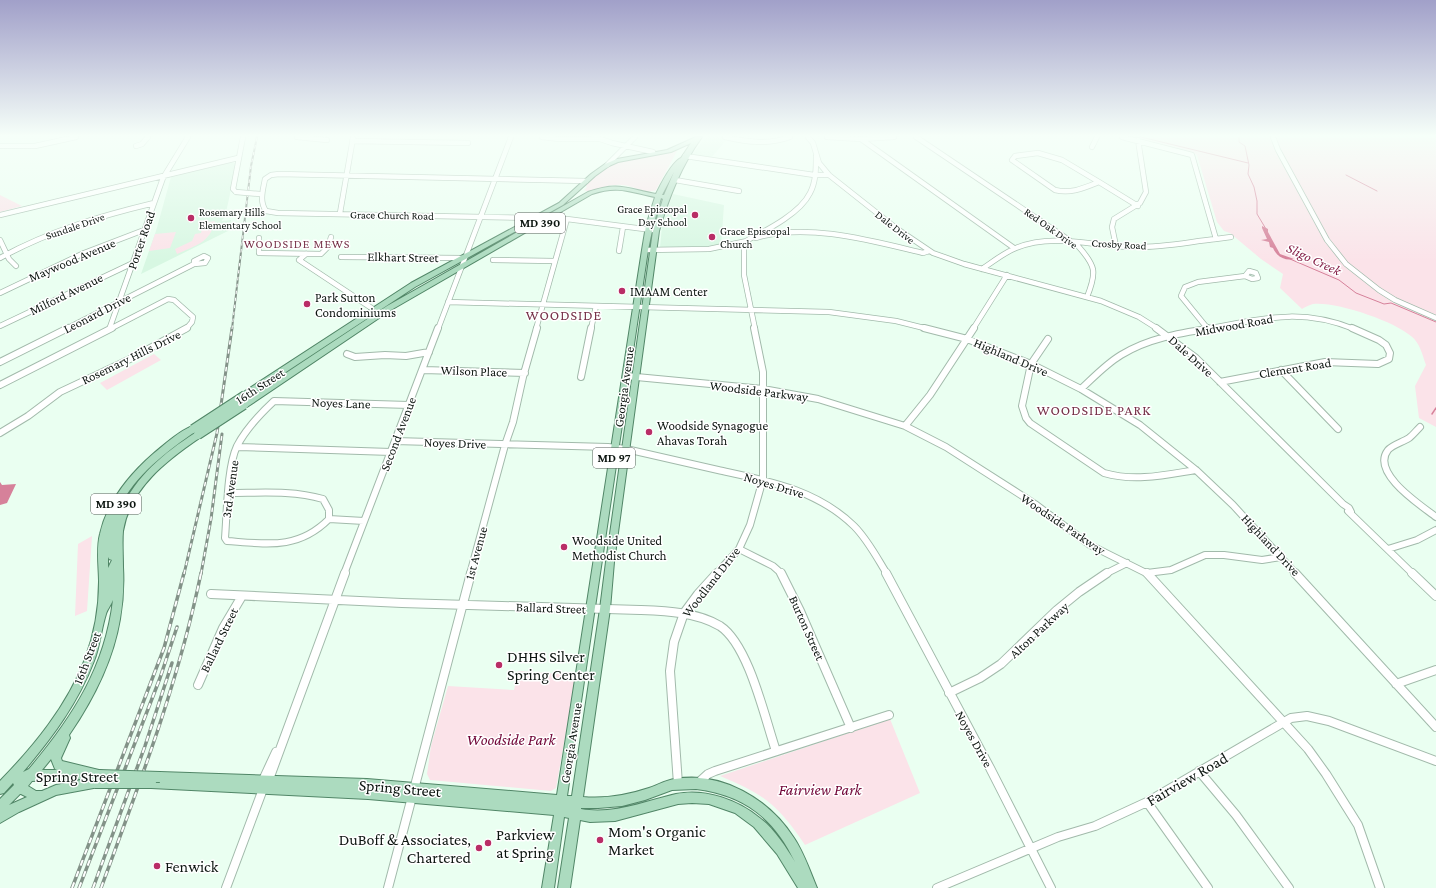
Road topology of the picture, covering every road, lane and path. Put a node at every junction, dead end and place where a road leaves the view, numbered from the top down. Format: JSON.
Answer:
{"nodes":[{"id":1,"x":151,"y":178,"type":"edge"},
{"id":2,"x":164,"y":178,"type":"edge"},
{"id":3,"x":235,"y":178,"type":"edge"},
{"id":4,"x":266,"y":178,"type":"edge"},
{"id":5,"x":346,"y":178,"type":"edge"},
{"id":6,"x":474,"y":178,"type":"edge"},
{"id":7,"x":589,"y":178,"type":"edge"},
{"id":8,"x":668,"y":178,"type":"edge"},
{"id":9,"x":813,"y":178,"type":"edge"},
{"id":10,"x":835,"y":178,"type":"edge"},
{"id":11,"x":916,"y":178,"type":"edge"},
{"id":12,"x":978,"y":178,"type":"edge"},
{"id":13,"x":1039,"y":178,"type":"edge"},
{"id":14,"x":1093,"y":178,"type":"edge"},
{"id":15,"x":1144,"y":178,"type":"edge"},
{"id":16,"x":1199,"y":178,"type":"edge"},
{"id":17,"x":1293,"y":178,"type":"edge"},
{"id":18,"x":495,"y":179,"type":"junction"},
{"id":19,"x":675,"y":180,"type":"joint"},
{"id":20,"x":576,"y":181,"type":"junction"},
{"id":21,"x":586,"y":181,"type":"junction"},
{"id":22,"x":1099,"y":182,"type":"junction"},
{"id":23,"x":739,"y":191,"type":"dead end"},
{"id":24,"x":261,"y":194,"type":"junction"},
{"id":25,"x":572,"y":196,"type":"junction"},
{"id":26,"x":658,"y":196,"type":"junction"},
{"id":27,"x":666,"y":197,"type":"junction"},
{"id":28,"x":154,"y":203,"type":"junction"},
{"id":29,"x":1138,"y":206,"type":"junction"},
{"id":30,"x":340,"y":214,"type":"junction"},
{"id":31,"x":0,"y":215,"type":"edge"},
{"id":32,"x":480,"y":216,"type":"junction"},
{"id":33,"x":536,"y":218,"type":"junction"},
{"id":34,"x":547,"y":219,"type":"junction"},
{"id":35,"x":567,"y":219,"type":"junction"},
{"id":36,"x":624,"y":227,"type":"junction"},
{"id":37,"x":144,"y":230,"type":"junction"},
{"id":38,"x":652,"y":230,"type":"junction"},
{"id":39,"x":331,"y":237,"type":"dead end"},
{"id":40,"x":1231,"y":237,"type":"dead end"},
{"id":41,"x":259,"y":238,"type":"dead end"},
{"id":42,"x":1216,"y":238,"type":"junction"},
{"id":43,"x":0,"y":240,"type":"edge"},
{"id":44,"x":1071,"y":241,"type":"junction"},
{"id":45,"x":744,"y":242,"type":"junction"},
{"id":46,"x":1116,"y":246,"type":"junction"},
{"id":47,"x":1014,"y":248,"type":"junction"},
{"id":48,"x":649,"y":250,"type":"junction"},
{"id":49,"x":619,"y":251,"type":"dead end"},
{"id":50,"x":929,"y":251,"type":"junction"},
{"id":51,"x":7,"y":254,"type":"junction"},
{"id":52,"x":306,"y":254,"type":"junction"},
{"id":53,"x":341,"y":257,"type":"dead end"},
{"id":54,"x":0,"y":258,"type":"edge"},
{"id":55,"x":465,"y":258,"type":"junction"},
{"id":56,"x":493,"y":260,"type":"dead end"},
{"id":57,"x":555,"y":262,"type":"junction"},
{"id":58,"x":133,"y":263,"type":"junction"},
{"id":59,"x":194,"y":264,"type":"dead end"},
{"id":60,"x":16,"y":266,"type":"dead end"},
{"id":61,"x":460,"y":268,"type":"junction"},
{"id":62,"x":982,"y":269,"type":"junction"},
{"id":63,"x":23,"y":273,"type":"dead end"},
{"id":64,"x":1007,"y":275,"type":"junction"},
{"id":65,"x":1245,"y":276,"type":"dead end"},
{"id":66,"x":28,"y":279,"type":"junction"},
{"id":67,"x":0,"y":293,"type":"edge"},
{"id":68,"x":1087,"y":297,"type":"junction"},
{"id":69,"x":120,"y":301,"type":"junction"},
{"id":70,"x":448,"y":302,"type":"junction"},
{"id":71,"x":543,"y":305,"type":"junction"},
{"id":72,"x":596,"y":306,"type":"junction"},
{"id":73,"x":636,"y":307,"type":"junction"},
{"id":74,"x":646,"y":307,"type":"junction"},
{"id":75,"x":752,"y":310,"type":"junction"},
{"id":76,"x":377,"y":312,"type":"junction"},
{"id":77,"x":1307,"y":316,"type":"joint"},
{"id":78,"x":1436,"y":318,"type":"edge"},
{"id":79,"x":0,"y":326,"type":"edge"},
{"id":80,"x":110,"y":327,"type":"junction"},
{"id":81,"x":1208,"y":329,"type":"junction"},
{"id":82,"x":1170,"y":337,"type":"junction"},
{"id":83,"x":967,"y":339,"type":"junction"},
{"id":84,"x":1048,"y":339,"type":"dead end"},
{"id":85,"x":429,"y":352,"type":"junction"},
{"id":86,"x":347,"y":354,"type":"dead end"},
{"id":87,"x":0,"y":362,"type":"edge"},
{"id":88,"x":1031,"y":364,"type":"junction"},
{"id":89,"x":423,"y":370,"type":"junction"},
{"id":90,"x":1281,"y":370,"type":"junction"},
{"id":91,"x":525,"y":373,"type":"junction"},
{"id":92,"x":630,"y":376,"type":"junction"},
{"id":93,"x":581,"y":377,"type":"dead end"},
{"id":94,"x":1220,"y":382,"type":"junction"},
{"id":95,"x":0,"y":385,"type":"edge"},
{"id":96,"x":762,"y":389,"type":"junction"},
{"id":97,"x":1081,"y":389,"type":"junction"},
{"id":98,"x":274,"y":401,"type":"joint"},
{"id":99,"x":409,"y":405,"type":"junction"},
{"id":100,"x":905,"y":426,"type":"junction"},
{"id":101,"x":1420,"y":427,"type":"dead end"},
{"id":102,"x":1338,"y":429,"type":"dead end"},
{"id":103,"x":196,"y":432,"type":"junction"},
{"id":104,"x":0,"y":433,"type":"edge"},
{"id":105,"x":395,"y":441,"type":"junction"},
{"id":106,"x":505,"y":445,"type":"junction"},
{"id":107,"x":237,"y":447,"type":"junction"},
{"id":108,"x":615,"y":448,"type":"junction"},
{"id":109,"x":626,"y":449,"type":"junction"},
{"id":110,"x":391,"y":452,"type":"junction"},
{"id":111,"x":1196,"y":470,"type":"junction"},
{"id":112,"x":762,"y":479,"type":"junction"},
{"id":113,"x":228,"y":493,"type":"junction"},
{"id":114,"x":116,"y":504,"type":"junction"},
{"id":115,"x":1436,"y":518,"type":"edge"},
{"id":116,"x":329,"y":520,"type":"junction"},
{"id":117,"x":364,"y":520,"type":"junction"},
{"id":118,"x":1436,"y":530,"type":"edge"},
{"id":119,"x":1388,"y":548,"type":"junction"},
{"id":120,"x":739,"y":549,"type":"junction"},
{"id":121,"x":1281,"y":557,"type":"junction"},
{"id":122,"x":118,"y":558,"type":"junction"},
{"id":123,"x":1127,"y":563,"type":"junction"},
{"id":124,"x":1147,"y":573,"type":"junction"},
{"id":125,"x":211,"y":594,"type":"dead end"},
{"id":126,"x":242,"y":596,"type":"junction"},
{"id":127,"x":1436,"y":596,"type":"edge"},
{"id":128,"x":335,"y":600,"type":"junction"},
{"id":129,"x":463,"y":605,"type":"junction"},
{"id":130,"x":592,"y":609,"type":"junction"},
{"id":131,"x":606,"y":609,"type":"junction"},
{"id":132,"x":102,"y":610,"type":"junction"},
{"id":133,"x":684,"y":613,"type":"junction"},
{"id":134,"x":1436,"y":670,"type":"edge"},
{"id":135,"x":1396,"y":684,"type":"junction"},
{"id":136,"x":198,"y":685,"type":"dead end"},
{"id":137,"x":949,"y":692,"type":"junction"},
{"id":138,"x":80,"y":708,"type":"junction"},
{"id":139,"x":889,"y":715,"type":"dead end"},
{"id":140,"x":1284,"y":723,"type":"junction"},
{"id":141,"x":1436,"y":727,"type":"edge"},
{"id":142,"x":851,"y":728,"type":"junction"},
{"id":143,"x":776,"y":751,"type":"junction"},
{"id":144,"x":1436,"y":760,"type":"edge"},
{"id":145,"x":1199,"y":771,"type":"junction"},
{"id":146,"x":16,"y":772,"type":"junction"},
{"id":147,"x":29,"y":777,"type":"junction"},
{"id":148,"x":97,"y":779,"type":"junction"},
{"id":149,"x":265,"y":783,"type":"junction"},
{"id":150,"x":678,"y":784,"type":"junction"},
{"id":151,"x":697,"y":784,"type":"junction"},
{"id":152,"x":20,"y":787,"type":"junction"},
{"id":153,"x":0,"y":789,"type":"edge"},
{"id":154,"x":414,"y":793,"type":"junction"},
{"id":155,"x":42,"y":796,"type":"junction"},
{"id":156,"x":578,"y":801,"type":"junction"},
{"id":157,"x":1147,"y":802,"type":"junction"},
{"id":158,"x":561,"y":806,"type":"junction"},
{"id":159,"x":0,"y":807,"type":"edge"},
{"id":160,"x":576,"y":813,"type":"junction"},
{"id":161,"x":0,"y":817,"type":"edge"},
{"id":162,"x":1030,"y":850,"type":"junction"},
{"id":163,"x":226,"y":888,"type":"edge"},
{"id":164,"x":388,"y":888,"type":"edge"},
{"id":165,"x":548,"y":888,"type":"edge"},
{"id":166,"x":564,"y":888,"type":"edge"},
{"id":167,"x":805,"y":888,"type":"edge"},
{"id":168,"x":811,"y":888,"type":"edge"},
{"id":169,"x":937,"y":888,"type":"edge"},
{"id":170,"x":1051,"y":888,"type":"edge"},
{"id":171,"x":1208,"y":888,"type":"edge"},
{"id":172,"x":1289,"y":888,"type":"edge"},
{"id":173,"x":1380,"y":888,"type":"edge"}],
"edges":[{"from":1,"to":31,"type":"street"},
{"from":2,"to":28,"type":"street","name":"Porter Road"},
{"from":3,"to":24,"type":"street","bridge":true},
{"from":4,"to":24,"type":"street"},
{"from":5,"to":30,"type":"street"},
{"from":6,"to":18,"type":"street"},
{"from":7,"to":21,"type":"main road","name":"16th Street","number":"MD 390"},
{"from":8,"to":26,"type":"main road","name":"Georgia Avenue","number":"MD 97"},
{"from":9,"to":45,"type":"street"},
{"from":10,"to":50,"type":"street","name":"Dale Drive"},
{"from":11,"to":47,"type":"street"},
{"from":12,"to":44,"type":"street","name":"Red Oak Drive"},
{"from":13,"to":22,"type":"street"},
{"from":14,"to":22,"type":"street"},
{"from":15,"to":29,"type":"street"},
{"from":16,"to":42,"type":"street"},
{"from":17,"to":78,"type":"street"},
{"from":18,"to":20,"type":"street"},
{"from":18,"to":32,"type":"street","name":"Second Avenue"},
{"from":19,"to":23,"type":"street"},
{"from":19,"to":27,"type":"main road","name":"Georgia Avenue","number":"MD 97"},
{"from":20,"to":21,"type":"street"},
{"from":20,"to":25,"type":"main road"},
{"from":21,"to":25,"type":"main road","name":"16th Street","number":"MD 390"},
{"from":22,"to":29,"type":"street"},
{"from":24,"to":30,"type":"street","name":"Grace Church Road"},
{"from":25,"to":33,"type":"main road","name":"16th Street","number":"MD 390"},
{"from":26,"to":27,"type":"main road","name":"16th Street","number":"MD 390"},
{"from":26,"to":34,"type":"main road","name":"16th Street","number":"MD 390"},
{"from":26,"to":38,"type":"main road","name":"Georgia Avenue","number":"MD 97"},
{"from":27,"to":38,"type":"main road","name":"Georgia Avenue","number":"MD 97"},
{"from":28,"to":37,"type":"street","name":"Porter Road"},
{"from":28,"to":51,"type":"street","name":"Sundale Drive"},
{"from":29,"to":46,"type":"street"},
{"from":30,"to":32,"type":"street","name":"Grace Church Road"},
{"from":32,"to":33,"type":"street","name":"Grace Church Road"},
{"from":32,"to":55,"type":"street","name":"Second Avenue"},
{"from":33,"to":55,"type":"main road","name":"16th Street","number":"MD 390"},
{"from":34,"to":35,"type":"street"},
{"from":34,"to":61,"type":"main road","name":"16th Street","number":"MD 390"},
{"from":35,"to":36,"type":"street"},
{"from":35,"to":57,"type":"street","name":"1st Avenue"},
{"from":36,"to":38,"type":"street"},
{"from":36,"to":49,"type":"street"},
{"from":37,"to":58,"type":"street","name":"Porter Road"},
{"from":37,"to":66,"type":"street","name":"Maywood Avenue"},
{"from":38,"to":48,"type":"main road","name":"Georgia Avenue","number":"MD 97"},
{"from":39,"to":52,"type":"street"},
{"from":40,"to":42,"type":"street","name":"Crosby Road"},
{"from":41,"to":52,"type":"street"},
{"from":42,"to":46,"type":"street","name":"Crosby Road"},
{"from":43,"to":51,"type":"street"},
{"from":44,"to":46,"type":"street","name":"Crosby Road"},
{"from":44,"to":47,"type":"street","name":"Crosby Road"},
{"from":44,"to":68,"type":"street","name":"Red Oak Drive"},
{"from":45,"to":48,"type":"street"},
{"from":45,"to":50,"type":"street"},
{"from":45,"to":75,"type":"street","name":"Woodland Drive"},
{"from":47,"to":62,"type":"street","name":"Crosby Road"},
{"from":48,"to":73,"type":"main road","name":"Georgia Avenue","number":"MD 97"},
{"from":48,"to":74,"type":"main road","name":"Georgia Avenue","number":"MD 97"},
{"from":50,"to":62,"type":"street","name":"Dale Drive"},
{"from":51,"to":54,"type":"street","name":"Sundale Drive"},
{"from":51,"to":60,"type":"street"},
{"from":52,"to":76,"type":"street"},
{"from":53,"to":55,"type":"street","name":"Elkhart Street"},
{"from":55,"to":61,"type":"street","name":"Second Avenue"},
{"from":55,"to":76,"type":"main road","name":"16th Street","number":"MD 390"},
{"from":56,"to":57,"type":"street"},
{"from":57,"to":71,"type":"street","name":"1st Avenue"},
{"from":58,"to":69,"type":"street","name":"Porter Road"},
{"from":58,"to":79,"type":"street","name":"Milford Avenue"},
{"from":59,"to":69,"type":"street","name":"Leonard Drive"},
{"from":61,"to":70,"type":"street","name":"Second Avenue"},
{"from":61,"to":76,"type":"main road","name":"16th Street","number":"MD 390"},
{"from":62,"to":64,"type":"street","name":"Dale Drive"},
{"from":63,"to":66,"type":"street"},
{"from":64,"to":68,"type":"street","name":"Dale Drive"},
{"from":64,"to":83,"type":"street"},
{"from":65,"to":81,"type":"street"},
{"from":66,"to":67,"type":"street","name":"Maywood Avenue"},
{"from":68,"to":82,"type":"street","name":"Dale Drive"},
{"from":69,"to":80,"type":"street","name":"Porter Road"},
{"from":69,"to":87,"type":"street","name":"Leonard Drive"},
{"from":70,"to":71,"type":"street","name":"Highland Drive"},
{"from":70,"to":85,"type":"street","name":"Second Avenue"},
{"from":71,"to":72,"type":"street","name":"Highland Drive"},
{"from":71,"to":91,"type":"street","name":"1st Avenue"},
{"from":72,"to":73,"type":"street","name":"Highland Drive"},
{"from":72,"to":93,"type":"street"},
{"from":73,"to":74,"type":"street","name":"Highland Drive"},
{"from":73,"to":92,"type":"main road","name":"Georgia Avenue","number":"MD 97"},
{"from":74,"to":75,"type":"street","name":"Highland Drive"},
{"from":74,"to":92,"type":"main road","name":"Georgia Avenue","number":"MD 97"},
{"from":75,"to":83,"type":"street","name":"Highland Drive"},
{"from":75,"to":96,"type":"street","name":"Woodland Drive"},
{"from":76,"to":103,"type":"main road","name":"16th Street","number":"MD 390","bridge":true},
{"from":76,"to":103,"type":"main road","name":"16th Street","number":"MD 390","bridge":true},
{"from":77,"to":81,"type":"street","name":"Midwood Road"},
{"from":77,"to":90,"type":"street","name":"Clement Road"},
{"from":80,"to":95,"type":"street","name":"Rosemary Hills Drive"},
{"from":80,"to":104,"type":"street","name":"Rosemary Hills Drive"},
{"from":81,"to":82,"type":"street","name":"Midwood Road"},
{"from":82,"to":94,"type":"street","name":"Dale Drive"},
{"from":82,"to":97,"type":"street","name":"Midwood Road"},
{"from":83,"to":88,"type":"street","name":"Highland Drive"},
{"from":83,"to":100,"type":"street"},
{"from":84,"to":88,"type":"street"},
{"from":85,"to":86,"type":"street"},
{"from":85,"to":89,"type":"street","name":"Second Avenue"},
{"from":88,"to":97,"type":"street","name":"Highland Drive"},
{"from":88,"to":111,"type":"street"},
{"from":89,"to":91,"type":"street","name":"Wilson Place"},
{"from":89,"to":99,"type":"street","name":"Second Avenue"},
{"from":90,"to":94,"type":"street","name":"Clement Road"},
{"from":90,"to":102,"type":"street"},
{"from":91,"to":106,"type":"street","name":"1st Avenue"},
{"from":92,"to":96,"type":"street","name":"Woodside Parkway"},
{"from":92,"to":108,"type":"main road","name":"Georgia Avenue","number":"MD 97"},
{"from":92,"to":109,"type":"main road","name":"Georgia Avenue","number":"MD 97"},
{"from":94,"to":119,"type":"street","name":"Dale Drive"},
{"from":96,"to":100,"type":"street","name":"Woodside Parkway"},
{"from":96,"to":112,"type":"street","name":"Woodland Drive"},
{"from":97,"to":111,"type":"street","name":"Highland Drive"},
{"from":98,"to":99,"type":"street","name":"Noyes Lane"},
{"from":98,"to":107,"type":"street","name":"3rd Avenue"},
{"from":99,"to":105,"type":"street","name":"Second Avenue"},
{"from":100,"to":123,"type":"street","name":"Woodside Parkway"},
{"from":101,"to":115,"type":"street"},
{"from":103,"to":114,"type":"main road","name":"16th Street","number":"MD 390"},
{"from":103,"to":122,"type":"main road","name":"16th Street","number":"MD 390"},
{"from":105,"to":106,"type":"street","name":"Noyes Drive"},
{"from":105,"to":110,"type":"street","name":"Second Avenue"},
{"from":106,"to":108,"type":"street","name":"Noyes Drive"},
{"from":106,"to":129,"type":"street","name":"1st Avenue"},
{"from":107,"to":110,"type":"street"},
{"from":107,"to":113,"type":"street","name":"3rd Avenue"},
{"from":108,"to":109,"type":"street","name":"Noyes Drive"},
{"from":108,"to":130,"type":"main road","name":"Georgia Avenue","number":"MD 97"},
{"from":109,"to":112,"type":"street","name":"Noyes Drive"},
{"from":109,"to":131,"type":"main road","name":"Georgia Avenue","number":"MD 97"},
{"from":110,"to":117,"type":"street","name":"Second Avenue"},
{"from":111,"to":121,"type":"street","name":"Highland Drive"},
{"from":112,"to":120,"type":"street","name":"Woodland Drive"},
{"from":112,"to":137,"type":"street","name":"Noyes Drive"},
{"from":113,"to":116,"type":"street"},
{"from":113,"to":116,"type":"street","name":"3rd Avenue"},
{"from":114,"to":122,"type":"main road"},
{"from":114,"to":132,"type":"main road","name":"16th Street","number":"MD 390"},
{"from":116,"to":117,"type":"street"},
{"from":117,"to":128,"type":"street","name":"Second Avenue"},
{"from":118,"to":119,"type":"street"},
{"from":119,"to":127,"type":"street","name":"Dale Drive"},
{"from":120,"to":133,"type":"street","name":"Woodland Drive"},
{"from":120,"to":142,"type":"street","name":"Burton Street"},
{"from":121,"to":124,"type":"street"},
{"from":121,"to":135,"type":"street","name":"Highland Drive"},
{"from":122,"to":132,"type":"main road"},
{"from":122,"to":138,"type":"main road","name":"16th Street","number":"MD 390"},
{"from":123,"to":124,"type":"street","name":"Woodside Parkway"},
{"from":123,"to":137,"type":"street","name":"Alton Parkway"},
{"from":124,"to":140,"type":"street","name":"Woodside Parkway"},
{"from":125,"to":126,"type":"street","name":"Ballard Street"},
{"from":126,"to":128,"type":"street","name":"Ballard Street"},
{"from":126,"to":136,"type":"street","name":"Ballard Street"},
{"from":128,"to":129,"type":"street","name":"Ballard Street"},
{"from":128,"to":149,"type":"street","name":"Second Avenue"},
{"from":129,"to":130,"type":"street","name":"Ballard Street"},
{"from":129,"to":154,"type":"street","name":"1st Avenue"},
{"from":130,"to":131,"type":"street","name":"Ballard Street"},
{"from":130,"to":158,"type":"main road","name":"Georgia Avenue","number":"MD 97"},
{"from":131,"to":133,"type":"street","name":"Ballard Street"},
{"from":131,"to":156,"type":"main road","name":"Georgia Avenue","number":"MD 97"},
{"from":132,"to":146,"type":"main road","name":"16th Street","number":"MD 390"},
{"from":133,"to":143,"type":"street","name":"Ballard Street"},
{"from":133,"to":150,"type":"street","name":"Woodland Drive"},
{"from":134,"to":135,"type":"street"},
{"from":135,"to":141,"type":"street","name":"Highland Drive"},
{"from":137,"to":162,"type":"street","name":"Noyes Drive"},
{"from":138,"to":147,"type":"main road","name":"16th Street","number":"MD 390"},
{"from":138,"to":148,"type":"main road"},
{"from":139,"to":142,"type":"street"},
{"from":140,"to":144,"type":"street","name":"Fairview Road"},
{"from":140,"to":145,"type":"street","name":"Fairview Road"},
{"from":140,"to":173,"type":"street","name":"Woodside Parkway"},
{"from":142,"to":143,"type":"street"},
{"from":143,"to":151,"type":"street"},
{"from":145,"to":157,"type":"street","name":"Fairview Road"},
{"from":145,"to":172,"type":"street"},
{"from":146,"to":147,"type":"main road","name":"Spring Street"},
{"from":146,"to":152,"type":"main road","name":"Spring Street"},
{"from":146,"to":153,"type":"main road","name":"16th Street","number":"MD 390"},
{"from":147,"to":148,"type":"main road","name":"Spring Street"},
{"from":147,"to":152,"type":"main road","name":"16th Street","number":"MD 390"},
{"from":148,"to":149,"type":"main road","name":"Spring Street","bridge":true},
{"from":148,"to":155,"type":"main road","name":"Spring Street"},
{"from":149,"to":154,"type":"main road","name":"Spring Street"},
{"from":149,"to":163,"type":"street","name":"Second Avenue"},
{"from":150,"to":151,"type":"main road","name":"Spring Street"},
{"from":150,"to":156,"type":"main road","name":"Spring Street"},
{"from":151,"to":168,"type":"main road","name":"Spring Street"},
{"from":152,"to":155,"type":"main road","name":"Spring Street"},
{"from":152,"to":159,"type":"main road","name":"16th Street","number":"MD 390"},
{"from":154,"to":158,"type":"main road","name":"Spring Street"},
{"from":154,"to":164,"type":"street","name":"1st Avenue"},
{"from":155,"to":161,"type":"main road"},
{"from":156,"to":158,"type":"main road","name":"Spring Street"},
{"from":156,"to":160,"type":"main road","name":"Georgia Avenue","number":"MD 97"},
{"from":157,"to":162,"type":"street","name":"Fairview Road"},
{"from":157,"to":171,"type":"street"},
{"from":158,"to":160,"type":"main road","name":"Spring Street"},
{"from":158,"to":165,"type":"main road","name":"Georgia Avenue","number":"MD 97"},
{"from":160,"to":166,"type":"main road","name":"Georgia Avenue","number":"MD 97"},
{"from":160,"to":167,"type":"main road","name":"Spring Street"},
{"from":162,"to":169,"type":"street","name":"Fairview Road"},
{"from":162,"to":170,"type":"street","name":"Noyes Drive"}]}
